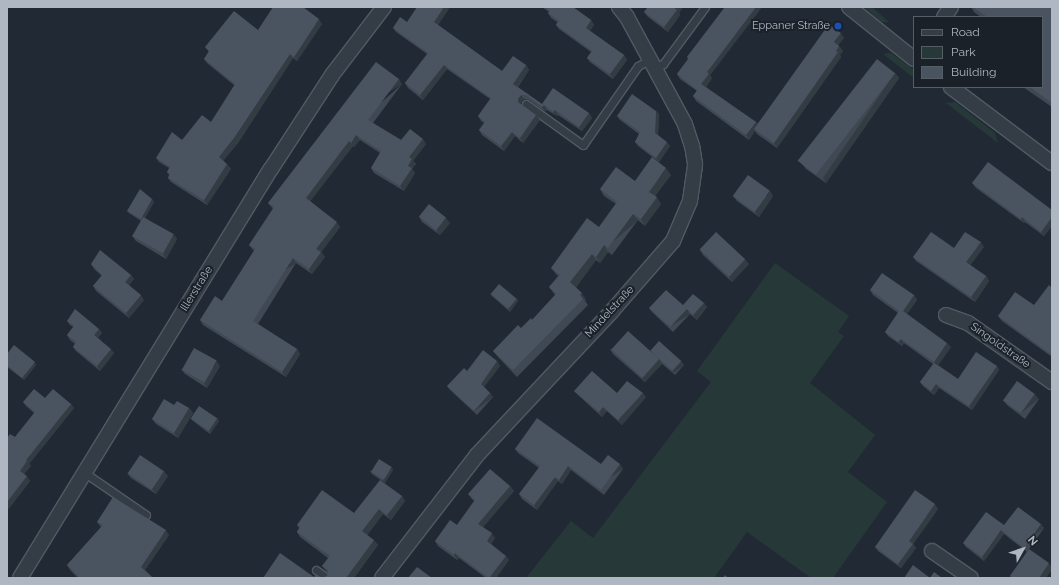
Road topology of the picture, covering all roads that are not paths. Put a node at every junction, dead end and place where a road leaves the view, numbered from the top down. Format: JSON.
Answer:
{"nodes":[{"id":1,"x":384,"y":7,"type":"edge"},
{"id":2,"x":619,"y":7,"type":"edge"},
{"id":3,"x":705,"y":7,"type":"edge"},
{"id":4,"x":849,"y":7,"type":"edge"},
{"id":5,"x":951,"y":7,"type":"edge"},
{"id":6,"x":945,"y":16,"type":"edge"},
{"id":7,"x":913,"y":58,"type":"edge"},
{"id":8,"x":652,"y":64,"type":"junction"},
{"id":9,"x":952,"y":88,"type":"edge"},
{"id":10,"x":526,"y":104,"type":"edge"},
{"id":11,"x":1052,"y":163,"type":"edge"},
{"id":12,"x":946,"y":315,"type":"dead end"},
{"id":13,"x":1052,"y":382,"type":"edge"},
{"id":14,"x":85,"y":473,"type":"junction"},
{"id":15,"x":146,"y":515,"type":"dead end"},
{"id":16,"x":932,"y":551,"type":"dead end"},
{"id":17,"x":316,"y":570,"type":"dead end"},
{"id":18,"x":7,"y":574,"type":"edge"},
{"id":19,"x":12,"y":578,"type":"edge"},
{"id":20,"x":20,"y":578,"type":"edge"},
{"id":21,"x":328,"y":578,"type":"edge"},
{"id":22,"x":382,"y":578,"type":"edge"},
{"id":23,"x":971,"y":578,"type":"edge"}],
"edges":[{"from":1,"to":14,"type":"street","name":"Illerstraße"},
{"from":2,"to":8,"type":"street","name":"Mindelstraße"},
{"from":3,"to":8,"type":"lane"},
{"from":4,"to":7,"type":"street"},
{"from":5,"to":6,"type":"street"},
{"from":8,"to":10,"type":"lane"},
{"from":8,"to":22,"type":"street","name":"Mindelstraße"},
{"from":9,"to":11,"type":"street"},
{"from":12,"to":13,"type":"street","name":"Singoldstraße"},
{"from":14,"to":15,"type":"lane"},
{"from":14,"to":20,"type":"street","name":"Illerstraße"},
{"from":16,"to":23,"type":"street"},
{"from":17,"to":21,"type":"lane"},
{"from":18,"to":19,"type":"street"}]}
